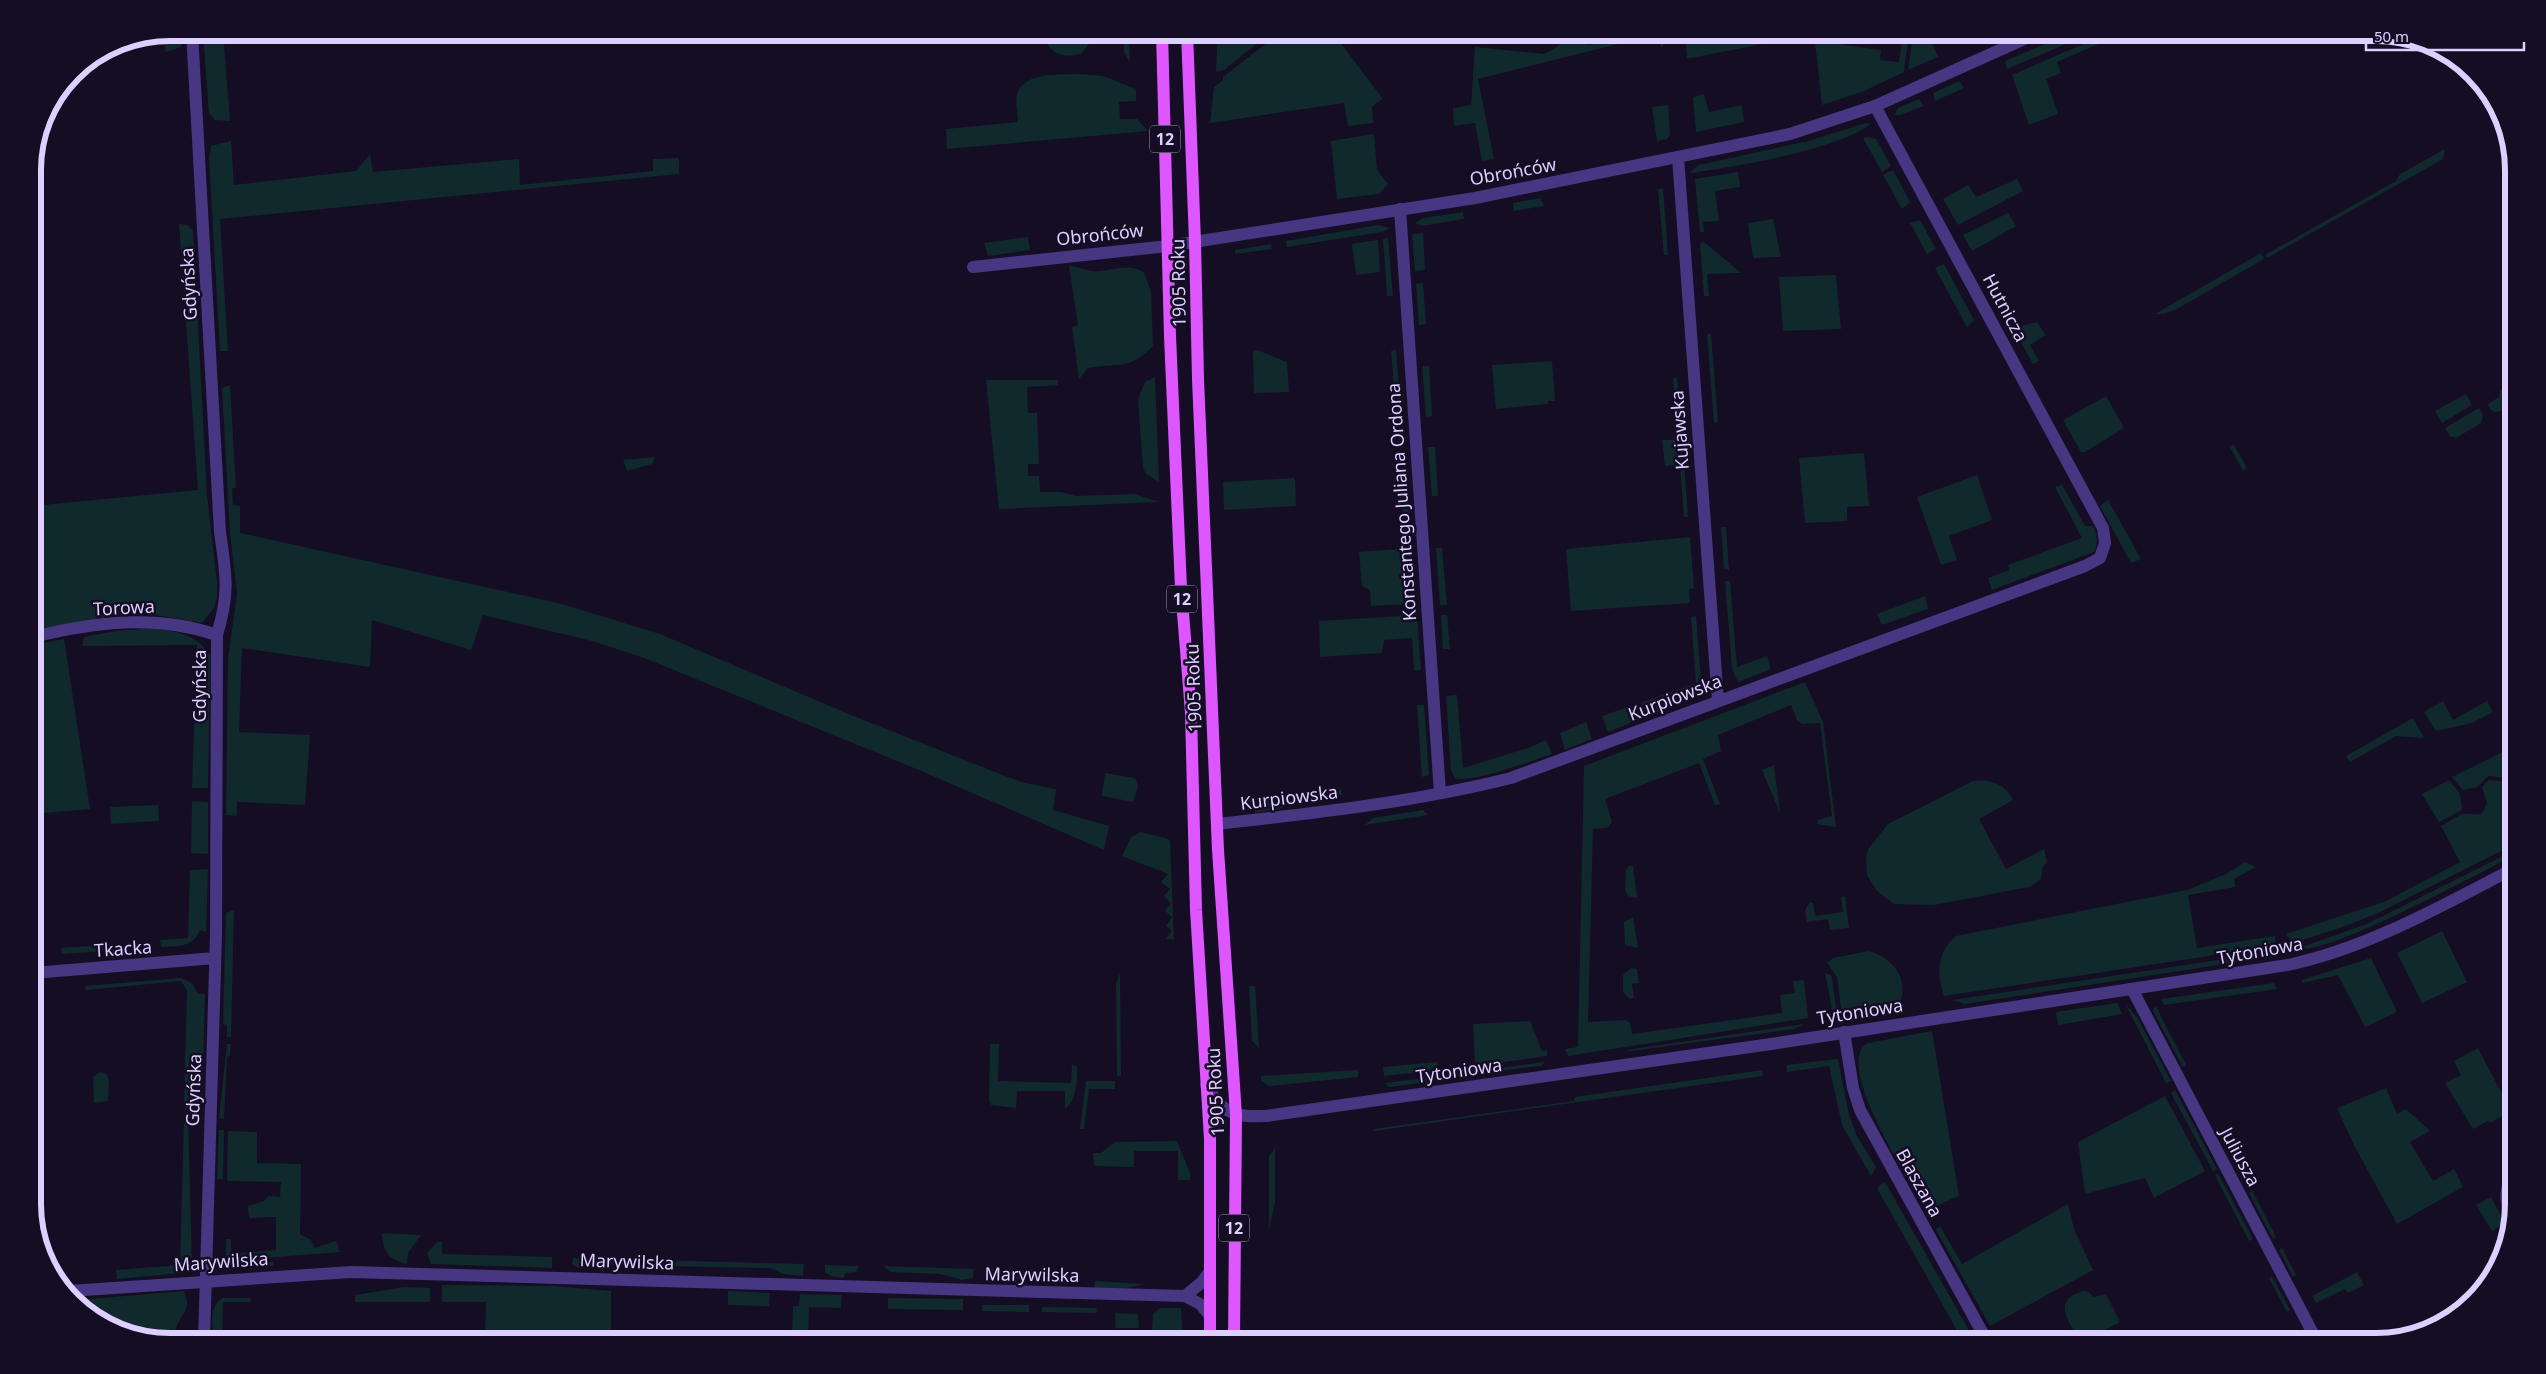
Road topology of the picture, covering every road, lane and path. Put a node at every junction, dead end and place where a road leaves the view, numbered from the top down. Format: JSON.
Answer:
{"nodes":[{"id":1,"x":193,"y":41,"type":"edge"},
{"id":2,"x":1162,"y":41,"type":"edge"},
{"id":3,"x":1186,"y":41,"type":"edge"},
{"id":4,"x":2020,"y":41,"type":"edge"},
{"id":5,"x":1875,"y":106,"type":"junction"},
{"id":6,"x":1678,"y":157,"type":"junction"},
{"id":7,"x":1400,"y":209,"type":"junction"},
{"id":8,"x":1196,"y":242,"type":"junction"},
{"id":9,"x":1168,"y":246,"type":"junction"},
{"id":10,"x":973,"y":267,"type":"dead end"},
{"id":11,"x":2103,"y":528,"type":"joint"},
{"id":12,"x":42,"y":635,"type":"edge"},
{"id":13,"x":217,"y":635,"type":"junction"},
{"id":14,"x":1718,"y":700,"type":"junction"},
{"id":15,"x":1440,"y":793,"type":"junction"},
{"id":16,"x":1217,"y":824,"type":"junction"},
{"id":17,"x":2505,"y":874,"type":"edge"},
{"id":18,"x":215,"y":958,"type":"junction"},
{"id":19,"x":42,"y":972,"type":"edge"},
{"id":20,"x":2132,"y":989,"type":"junction"},
{"id":21,"x":1844,"y":1032,"type":"junction"},
{"id":22,"x":1206,"y":1084,"type":"junction"},
{"id":23,"x":1236,"y":1115,"type":"junction"},
{"id":24,"x":1210,"y":1272,"type":"junction"},
{"id":25,"x":206,"y":1281,"type":"junction"},
{"id":26,"x":75,"y":1291,"type":"edge"},
{"id":27,"x":1185,"y":1296,"type":"junction"},
{"id":28,"x":1210,"y":1316,"type":"junction"},
{"id":29,"x":204,"y":1333,"type":"edge"},
{"id":30,"x":1210,"y":1333,"type":"edge"},
{"id":31,"x":1234,"y":1333,"type":"edge"},
{"id":32,"x":1982,"y":1333,"type":"edge"},
{"id":33,"x":2312,"y":1333,"type":"edge"}],
"edges":[{"from":1,"to":13,"type":"street","name":"Gdyńska"},
{"from":2,"to":9,"type":"main road","name":"1905 Roku","number":"12"},
{"from":3,"to":8,"type":"main road","name":"1905 Roku","number":"12"},
{"from":4,"to":5,"type":"street","name":"Obrońców"},
{"from":5,"to":6,"type":"street","name":"Obrońców"},
{"from":5,"to":11,"type":"street","name":"Hutnicza"},
{"from":6,"to":7,"type":"street","name":"Obrońców"},
{"from":6,"to":14,"type":"street","name":"Kujawska"},
{"from":7,"to":8,"type":"street","name":"Obrońców"},
{"from":7,"to":15,"type":"street","name":"Konstantego Juliana Ordona"},
{"from":8,"to":9,"type":"street","name":"Obrońców"},
{"from":8,"to":16,"type":"main road","name":"1905 Roku","number":"12"},
{"from":9,"to":10,"type":"street","name":"Obrońców"},
{"from":9,"to":22,"type":"main road","name":"1905 Roku","number":"12"},
{"from":11,"to":14,"type":"street","name":"Kurpiowska"},
{"from":12,"to":13,"type":"street","name":"Torowa"},
{"from":13,"to":18,"type":"street","name":"Gdyńska"},
{"from":14,"to":15,"type":"street","name":"Kurpiowska"},
{"from":15,"to":16,"type":"street","name":"Kurpiowska"},
{"from":16,"to":23,"type":"main road","name":"1905 Roku","number":"12"},
{"from":17,"to":20,"type":"street","name":"Tytoniowa"},
{"from":18,"to":19,"type":"street","name":"Tkacka"},
{"from":18,"to":25,"type":"street","name":"Gdyńska"},
{"from":20,"to":21,"type":"street","name":"Tytoniowa"},
{"from":20,"to":33,"type":"street","name":"Juliusza"},
{"from":21,"to":23,"type":"street","name":"Tytoniowa"},
{"from":21,"to":32,"type":"street","name":"Blaszana"},
{"from":22,"to":23,"type":"street"},
{"from":22,"to":24,"type":"main road","name":"1905 Roku","number":"12"},
{"from":23,"to":31,"type":"main road","name":"1905 Roku","number":"12"},
{"from":24,"to":27,"type":"street"},
{"from":24,"to":28,"type":"main road","name":"1905 Roku","number":"12"},
{"from":25,"to":26,"type":"street","name":"Marywilska"},
{"from":25,"to":27,"type":"street","name":"Marywilska"},
{"from":25,"to":29,"type":"street","name":"Gdyńska"},
{"from":27,"to":28,"type":"street"},
{"from":28,"to":30,"type":"main road","name":"1905 Roku","number":"12"}]}
